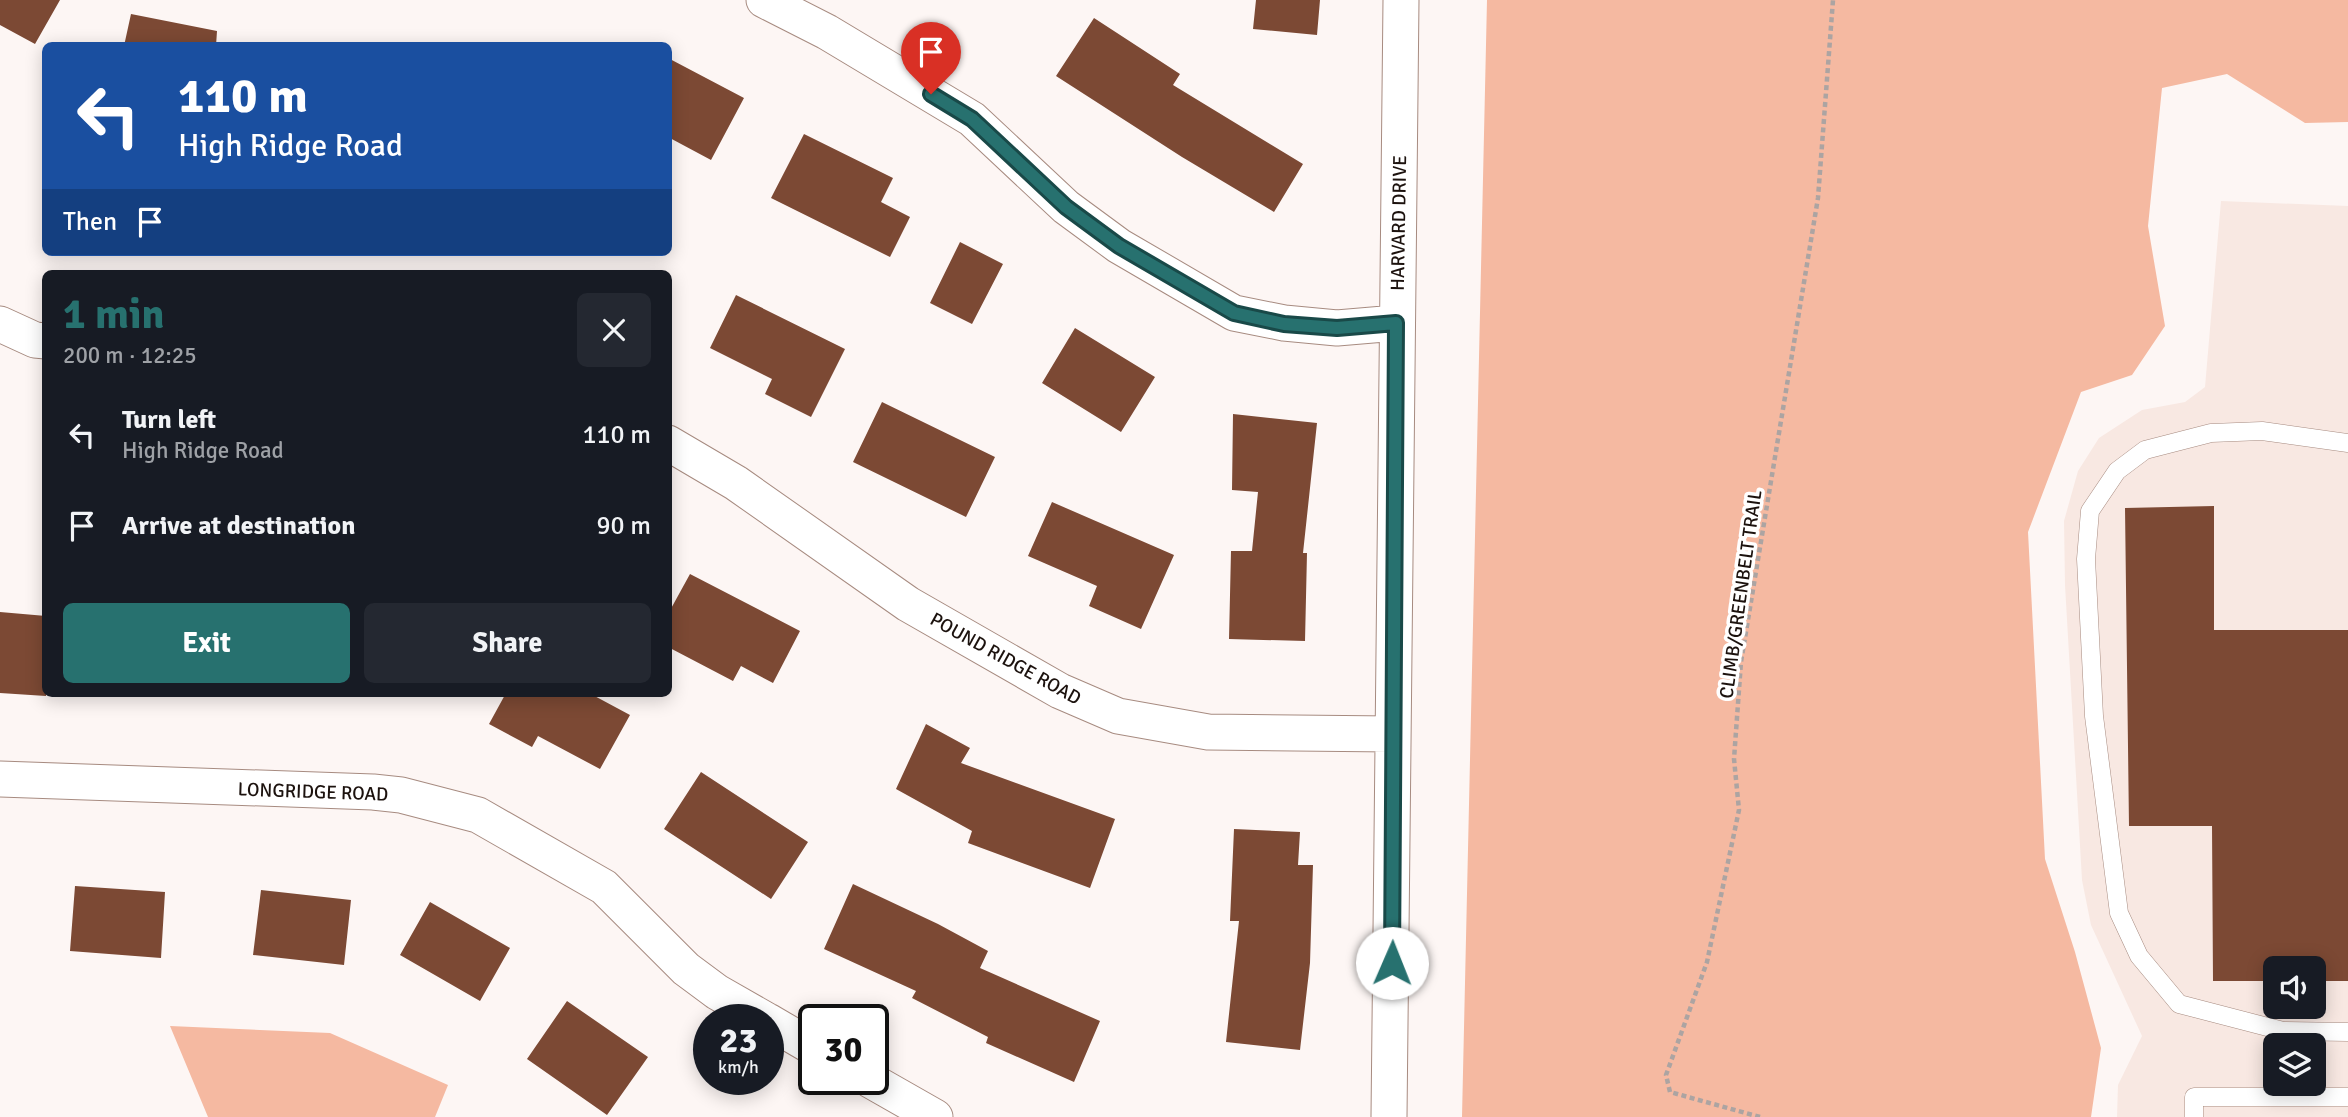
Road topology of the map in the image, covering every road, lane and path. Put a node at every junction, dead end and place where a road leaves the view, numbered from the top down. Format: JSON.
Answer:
{"nodes":[{"id":1,"x":764,"y":0,"type":"edge"},
{"id":2,"x":1401,"y":0,"type":"edge"},
{"id":3,"x":1833,"y":0,"type":"edge"},
{"id":4,"x":1396,"y":323,"type":"junction"},
{"id":5,"x":0,"y":324,"type":"edge"},
{"id":6,"x":42,"y":341,"type":"edge"},
{"id":7,"x":2348,"y":443,"type":"edge"},
{"id":8,"x":672,"y":445,"type":"edge"},
{"id":9,"x":1392,"y":734,"type":"junction"},
{"id":10,"x":0,"y":779,"type":"edge"},
{"id":11,"x":738,"y":1004,"type":"edge"},
{"id":12,"x":2348,"y":1032,"type":"edge"},
{"id":13,"x":889,"y":1091,"type":"edge"},
{"id":14,"x":2348,"y":1097,"type":"edge"},
{"id":15,"x":934,"y":1117,"type":"edge"},
{"id":16,"x":1389,"y":1117,"type":"edge"},
{"id":17,"x":1760,"y":1117,"type":"edge"},
{"id":18,"x":2193,"y":1117,"type":"edge"}],
"edges":[{"from":1,"to":4,"type":"street"},
{"from":2,"to":4,"type":"street","name":"HARVARD DRIVE"},
{"from":3,"to":17,"type":"path","name":"CLIMB/GREENBELT TRAIL"},
{"from":4,"to":9,"type":"street","name":"HARVARD DRIVE"},
{"from":5,"to":6,"type":"street"},
{"from":7,"to":12,"type":"lane"},
{"from":8,"to":9,"type":"street","name":"POUND RIDGE ROAD"},
{"from":9,"to":16,"type":"street","name":"HARVARD DRIVE"},
{"from":10,"to":11,"type":"street","name":"LONGRIDGE ROAD"},
{"from":13,"to":15,"type":"street"},
{"from":14,"to":18,"type":"lane"}]}
